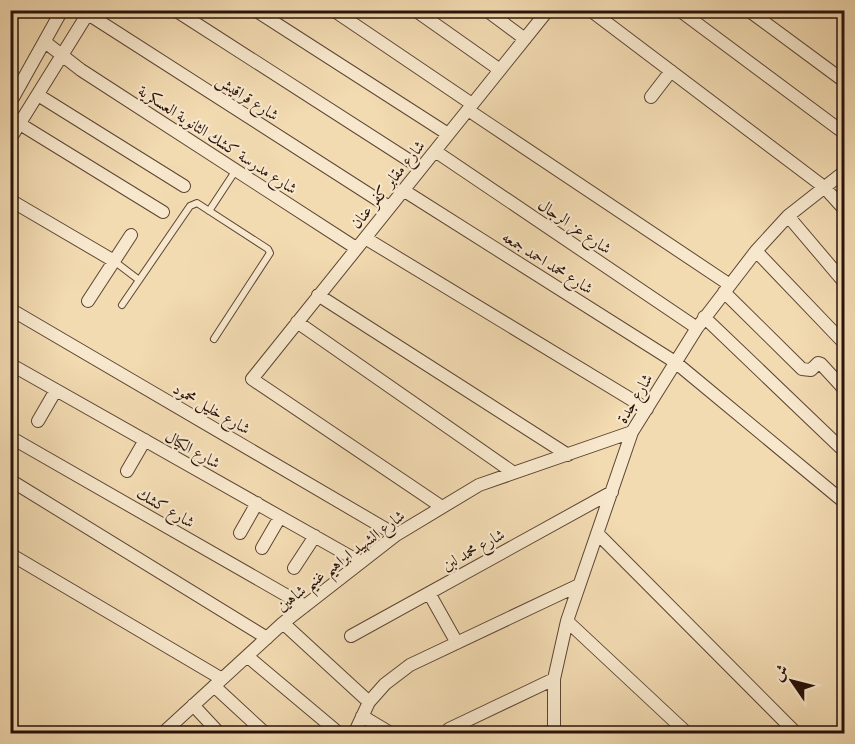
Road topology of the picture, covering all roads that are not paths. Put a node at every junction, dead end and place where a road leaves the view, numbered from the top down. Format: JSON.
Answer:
{"nodes":[{"id":1,"x":62,"y":10,"type":"edge"},
{"id":2,"x":175,"y":10,"type":"edge"},
{"id":3,"x":255,"y":10,"type":"edge"},
{"id":4,"x":333,"y":10,"type":"edge"},
{"id":5,"x":415,"y":10,"type":"edge"},
{"id":6,"x":486,"y":10,"type":"edge"},
{"id":7,"x":548,"y":10,"type":"edge"},
{"id":8,"x":590,"y":10,"type":"edge"},
{"id":9,"x":679,"y":10,"type":"edge"},
{"id":10,"x":748,"y":10,"type":"edge"},
{"id":11,"x":89,"y":12,"type":"edge"},
{"id":12,"x":525,"y":39,"type":"junction"},
{"id":13,"x":45,"y":42,"type":"junction"},
{"id":14,"x":62,"y":56,"type":"junction"},
{"id":15,"x":500,"y":70,"type":"junction"},
{"id":16,"x":671,"y":70,"type":"junction"},
{"id":17,"x":844,"y":81,"type":"edge"},
{"id":18,"x":38,"y":95,"type":"junction"},
{"id":19,"x":651,"y":97,"type":"dead end"},
{"id":20,"x":10,"y":103,"type":"edge"},
{"id":21,"x":470,"y":107,"type":"junction"},
{"id":22,"x":20,"y":124,"type":"junction"},
{"id":23,"x":844,"y":133,"type":"edge"},
{"id":24,"x":448,"y":134,"type":"junction"},
{"id":25,"x":10,"y":139,"type":"edge"},
{"id":26,"x":435,"y":151,"type":"junction"},
{"id":27,"x":421,"y":168,"type":"junction"},
{"id":28,"x":236,"y":170,"type":"junction"},
{"id":29,"x":844,"y":172,"type":"edge"},
{"id":30,"x":184,"y":186,"type":"dead end"},
{"id":31,"x":824,"y":187,"type":"junction"},
{"id":32,"x":403,"y":190,"type":"junction"},
{"id":33,"x":10,"y":200,"type":"edge"},
{"id":34,"x":389,"y":207,"type":"junction"},
{"id":35,"x":844,"y":208,"type":"edge"},
{"id":36,"x":209,"y":211,"type":"junction"},
{"id":37,"x":163,"y":212,"type":"dead end"},
{"id":38,"x":788,"y":216,"type":"junction"},
{"id":39,"x":131,"y":235,"type":"dead end"},
{"id":40,"x":365,"y":238,"type":"junction"},
{"id":41,"x":356,"y":248,"type":"junction"},
{"id":42,"x":756,"y":251,"type":"junction"},
{"id":43,"x":114,"y":261,"type":"junction"},
{"id":44,"x":139,"y":280,"type":"junction"},
{"id":45,"x":844,"y":282,"type":"edge"},
{"id":46,"x":727,"y":289,"type":"junction"},
{"id":47,"x":318,"y":296,"type":"junction"},
{"id":48,"x":88,"y":300,"type":"dead end"},
{"id":49,"x":122,"y":305,"type":"dead end"},
{"id":50,"x":10,"y":309,"type":"edge"},
{"id":51,"x":297,"y":322,"type":"junction"},
{"id":52,"x":701,"y":323,"type":"junction"},
{"id":53,"x":214,"y":339,"type":"dead end"},
{"id":54,"x":844,"y":342,"type":"edge"},
{"id":55,"x":675,"y":362,"type":"junction"},
{"id":56,"x":10,"y":364,"type":"edge"},
{"id":57,"x":844,"y":389,"type":"edge"},
{"id":58,"x":56,"y":390,"type":"junction"},
{"id":59,"x":647,"y":409,"type":"junction"},
{"id":60,"x":38,"y":421,"type":"dead end"},
{"id":61,"x":632,"y":432,"type":"junction"},
{"id":62,"x":10,"y":437,"type":"edge"},
{"id":63,"x":145,"y":440,"type":"junction"},
{"id":64,"x":844,"y":451,"type":"edge"},
{"id":65,"x":568,"y":455,"type":"junction"},
{"id":66,"x":127,"y":471,"type":"dead end"},
{"id":67,"x":512,"y":471,"type":"junction"},
{"id":68,"x":10,"y":480,"type":"edge"},
{"id":69,"x":612,"y":492,"type":"junction"},
{"id":70,"x":844,"y":502,"type":"edge"},
{"id":71,"x":257,"y":503,"type":"junction"},
{"id":72,"x":442,"y":507,"type":"junction"},
{"id":73,"x":280,"y":516,"type":"junction"},
{"id":74,"x":240,"y":533,"type":"dead end"},
{"id":75,"x":598,"y":534,"type":"junction"},
{"id":76,"x":396,"y":535,"type":"junction"},
{"id":77,"x":315,"y":536,"type":"junction"},
{"id":78,"x":262,"y":548,"type":"dead end"},
{"id":79,"x":10,"y":554,"type":"edge"},
{"id":80,"x":360,"y":562,"type":"junction"},
{"id":81,"x":294,"y":568,"type":"dead end"},
{"id":82,"x":579,"y":585,"type":"junction"},
{"id":83,"x":429,"y":593,"type":"junction"},
{"id":84,"x":305,"y":606,"type":"junction"},
{"id":85,"x":567,"y":621,"type":"junction"},
{"id":86,"x":283,"y":623,"type":"junction"},
{"id":87,"x":351,"y":636,"type":"dead end"},
{"id":88,"x":267,"y":638,"type":"junction"},
{"id":89,"x":458,"y":642,"type":"junction"},
{"id":90,"x":247,"y":656,"type":"junction"},
{"id":91,"x":554,"y":679,"type":"junction"},
{"id":92,"x":218,"y":682,"type":"junction"},
{"id":93,"x":369,"y":702,"type":"junction"},
{"id":94,"x":193,"y":705,"type":"junction"},
{"id":95,"x":362,"y":716,"type":"junction"},
{"id":96,"x":10,"y":729,"type":"edge"},
{"id":97,"x":449,"y":729,"type":"dead end"},
{"id":98,"x":19,"y":734,"type":"edge"},
{"id":99,"x":162,"y":734,"type":"edge"},
{"id":100,"x":220,"y":734,"type":"edge"},
{"id":101,"x":266,"y":734,"type":"edge"},
{"id":102,"x":340,"y":734,"type":"edge"},
{"id":103,"x":354,"y":734,"type":"edge"},
{"id":104,"x":392,"y":734,"type":"edge"},
{"id":105,"x":554,"y":734,"type":"edge"},
{"id":106,"x":688,"y":734,"type":"edge"},
{"id":107,"x":797,"y":734,"type":"edge"}],
"edges":[{"from":1,"to":13,"type":"street"},
{"from":2,"to":27,"type":"street"},
{"from":3,"to":24,"type":"street"},
{"from":4,"to":21,"type":"street"},
{"from":5,"to":15,"type":"street"},
{"from":6,"to":12,"type":"street"},
{"from":7,"to":12,"type":"street","name":"شارع مقابر كفر عنان"},
{"from":8,"to":16,"type":"street"},
{"from":9,"to":23,"type":"street"},
{"from":10,"to":17,"type":"street"},
{"from":11,"to":14,"type":"street"},
{"from":11,"to":34,"type":"street","name":"شارع قراقيش"},
{"from":12,"to":15,"type":"street","name":"شارع مقابر كفر عنان"},
{"from":13,"to":14,"type":"street","name":"شارع مدرسة كشك الثانوية العسكرية"},
{"from":13,"to":20,"type":"street"},
{"from":14,"to":18,"type":"street"},
{"from":14,"to":28,"type":"street","name":"شارع مدرسة كشك الثانوية العسكرية"},
{"from":15,"to":21,"type":"street","name":"شارع مقابر كفر عنان"},
{"from":16,"to":19,"type":"street"},
{"from":16,"to":31,"type":"street"},
{"from":18,"to":22,"type":"street"},
{"from":18,"to":30,"type":"street"},
{"from":21,"to":24,"type":"street","name":"شارع مقابر كفر عنان"},
{"from":21,"to":46,"type":"street"},
{"from":22,"to":25,"type":"street"},
{"from":22,"to":37,"type":"street"},
{"from":24,"to":26,"type":"street","name":"شارع مقابر كفر عنان"},
{"from":26,"to":27,"type":"street","name":"شارع مقابر كفر عنان"},
{"from":26,"to":52,"type":"street","name":"شارع عز الرجال"},
{"from":27,"to":32,"type":"street","name":"شارع مقابر كفر عنان"},
{"from":28,"to":36,"type":"lane"},
{"from":28,"to":41,"type":"street","name":"شارع مدرسة كشك الثانوية العسكرية"},
{"from":29,"to":31,"type":"street","name":"شارع جدة"},
{"from":31,"to":35,"type":"street"},
{"from":31,"to":38,"type":"street","name":"شارع جدة"},
{"from":32,"to":34,"type":"street","name":"شارع مقابر كفر عنان"},
{"from":32,"to":55,"type":"street","name":"شارع محمد احمد جمعه"},
{"from":33,"to":43,"type":"street"},
{"from":34,"to":40,"type":"street","name":"شارع مقابر كفر عنان"},
{"from":36,"to":44,"type":"lane"},
{"from":36,"to":53,"type":"lane"},
{"from":38,"to":42,"type":"street","name":"شارع جدة"},
{"from":38,"to":45,"type":"street"},
{"from":39,"to":43,"type":"street"},
{"from":40,"to":41,"type":"street","name":"شارع مقابر كفر عنان"},
{"from":40,"to":59,"type":"street"},
{"from":41,"to":47,"type":"street","name":"شارع مقابر كفر عنان"},
{"from":42,"to":46,"type":"street","name":"شارع جدة"},
{"from":42,"to":54,"type":"street"},
{"from":43,"to":44,"type":"lane"},
{"from":43,"to":48,"type":"street"},
{"from":44,"to":49,"type":"lane"},
{"from":46,"to":52,"type":"street","name":"شارع جدة"},
{"from":46,"to":57,"type":"street"},
{"from":47,"to":51,"type":"street","name":"شارع مقابر كفر عنان"},
{"from":47,"to":65,"type":"street"},
{"from":50,"to":76,"type":"street","name":"شارع خليل محمود"},
{"from":51,"to":67,"type":"street"},
{"from":51,"to":72,"type":"street","name":"شارع مقابر كفر عنان"},
{"from":52,"to":55,"type":"street","name":"شارع جدة"},
{"from":52,"to":64,"type":"street","name":"شارع عز الرجال"},
{"from":55,"to":59,"type":"street","name":"شارع جدة"},
{"from":55,"to":70,"type":"street","name":"شارع محمد احمد جمعه"},
{"from":56,"to":58,"type":"street","name":"شارع الكيال"},
{"from":58,"to":60,"type":"street"},
{"from":58,"to":63,"type":"street","name":"شارع الكيال"},
{"from":59,"to":61,"type":"street","name":"شارع جدة"},
{"from":61,"to":65,"type":"street","name":"شارع الشهيد ابراهيم غنيم شاهين"},
{"from":61,"to":69,"type":"street","name":"شارع جدة"},
{"from":62,"to":84,"type":"street","name":"شارع كشك"},
{"from":63,"to":66,"type":"street"},
{"from":63,"to":71,"type":"street","name":"شارع الكيال"},
{"from":65,"to":67,"type":"street","name":"شارع الشهيد ابراهيم غنيم شاهين"},
{"from":67,"to":72,"type":"street","name":"شارع الشهيد ابراهيم غنيم شاهين"},
{"from":68,"to":88,"type":"street"},
{"from":69,"to":75,"type":"street","name":"شارع جدة"},
{"from":69,"to":83,"type":"street","name":"شارع محمد لبن"},
{"from":71,"to":73,"type":"street","name":"شارع الكيال"},
{"from":71,"to":74,"type":"street"},
{"from":72,"to":76,"type":"street","name":"شارع الشهيد ابراهيم غنيم شاهين"},
{"from":73,"to":77,"type":"street","name":"شارع الكيال"},
{"from":73,"to":78,"type":"street"},
{"from":75,"to":82,"type":"street","name":"شارع جدة"},
{"from":75,"to":107,"type":"street"},
{"from":76,"to":80,"type":"street","name":"شارع الشهيد ابراهيم غنيم شاهين"},
{"from":77,"to":80,"type":"street","name":"شارع الكيال"},
{"from":77,"to":81,"type":"street"},
{"from":79,"to":92,"type":"street"},
{"from":80,"to":84,"type":"street","name":"شارع الشهيد ابراهيم غنيم شاهين"},
{"from":82,"to":85,"type":"street","name":"شارع جدة"},
{"from":82,"to":89,"type":"street"},
{"from":83,"to":87,"type":"street","name":"شارع محمد لبن"},
{"from":83,"to":89,"type":"street"},
{"from":84,"to":86,"type":"street","name":"شارع الشهيد ابراهيم غنيم شاهين"},
{"from":85,"to":91,"type":"street","name":"شارع جدة"},
{"from":85,"to":106,"type":"street"},
{"from":86,"to":88,"type":"street","name":"شارع الشهيد ابراهيم غنيم شاهين"},
{"from":86,"to":93,"type":"street"},
{"from":88,"to":90,"type":"street","name":"شارع الشهيد ابراهيم غنيم شاهين"},
{"from":89,"to":93,"type":"street"},
{"from":90,"to":92,"type":"street","name":"شارع الشهيد ابراهيم غنيم شاهين"},
{"from":90,"to":102,"type":"street"},
{"from":91,"to":97,"type":"street"},
{"from":91,"to":105,"type":"street","name":"شارع جدة"},
{"from":92,"to":94,"type":"street","name":"شارع الشهيد ابراهيم غنيم شاهين"},
{"from":92,"to":101,"type":"street"},
{"from":93,"to":95,"type":"street"},
{"from":94,"to":99,"type":"street","name":"شارع الشهيد ابراهيم غنيم شاهين"},
{"from":94,"to":100,"type":"street"},
{"from":95,"to":103,"type":"street"},
{"from":95,"to":104,"type":"street"},
{"from":96,"to":98,"type":"street"}]}
